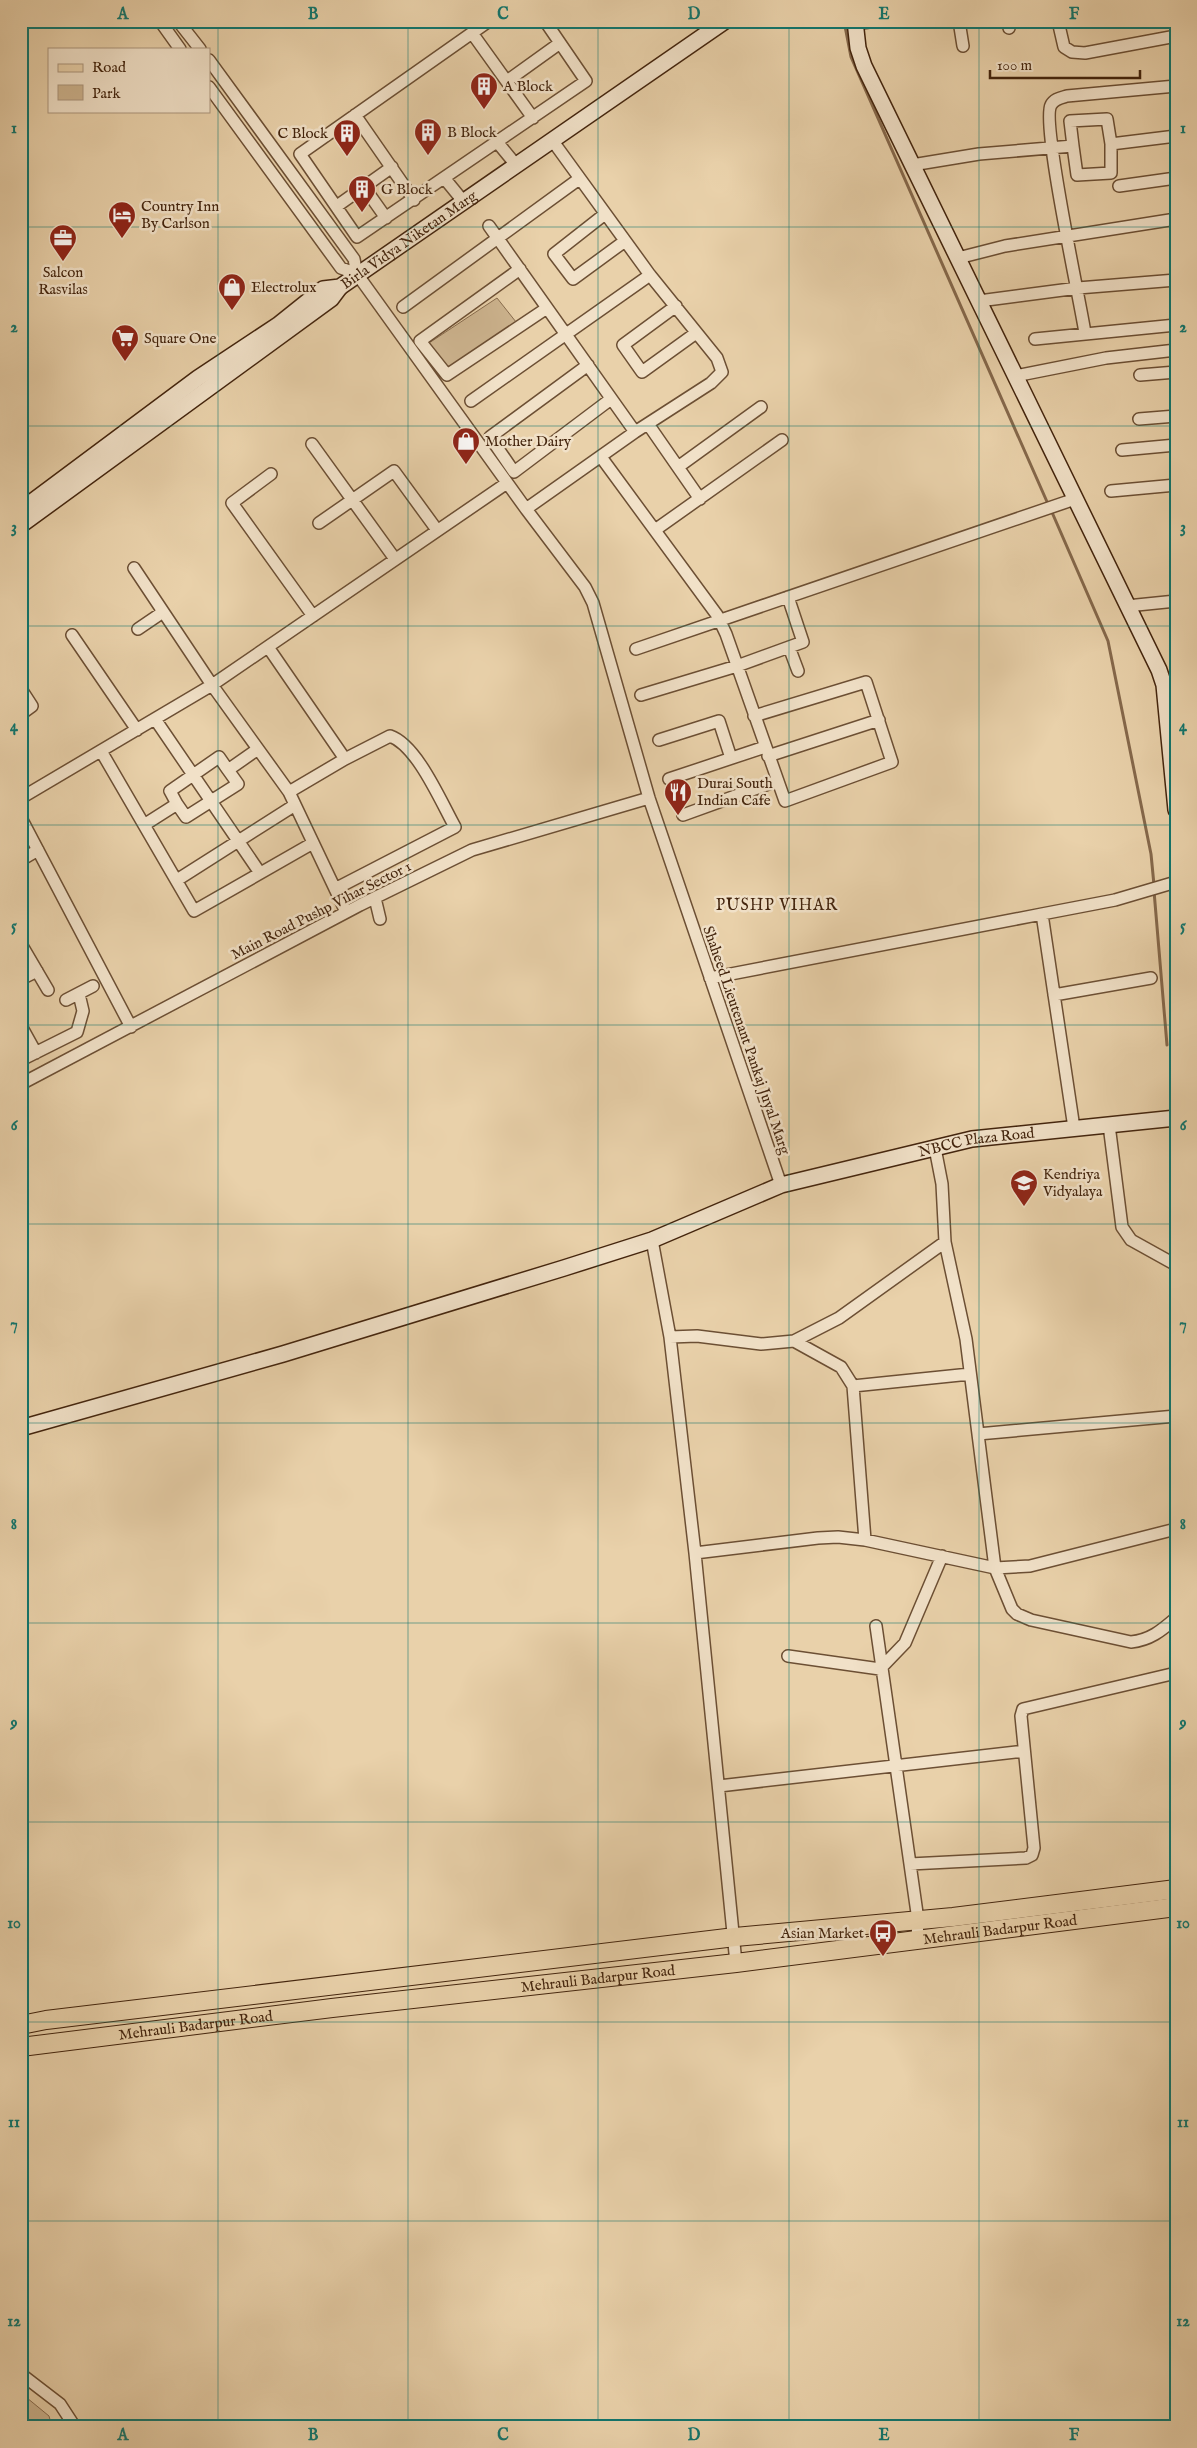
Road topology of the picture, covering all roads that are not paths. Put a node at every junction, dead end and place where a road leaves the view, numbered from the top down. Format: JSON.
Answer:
{"nodes":[{"id":1,"x":160,"y":21,"type":"edge"},
{"id":2,"x":178,"y":21,"type":"edge"},
{"id":3,"x":489,"y":21,"type":"edge"},
{"id":4,"x":545,"y":21,"type":"edge"},
{"id":5,"x":725,"y":21,"type":"edge"},
{"id":6,"x":876,"y":21,"type":"edge"},
{"id":7,"x":959,"y":21,"type":"edge"},
{"id":8,"x":1058,"y":21,"type":"edge"},
{"id":9,"x":855,"y":22,"type":"edge"},
{"id":10,"x":472,"y":33,"type":"junction"},
{"id":11,"x":1176,"y":36,"type":"edge"},
{"id":12,"x":560,"y":43,"type":"junction"},
{"id":13,"x":963,"y":46,"type":"dead end"},
{"id":14,"x":179,"y":48,"type":"edge"},
{"id":15,"x":199,"y":48,"type":"edge"},
{"id":16,"x":210,"y":61,"type":"edge"},
{"id":17,"x":507,"y":81,"type":"junction"},
{"id":18,"x":1176,"y":86,"type":"edge"},
{"id":19,"x":210,"y":88,"type":"edge"},
{"id":20,"x":355,"y":115,"type":"junction"},
{"id":21,"x":533,"y":118,"type":"junction"},
{"id":22,"x":1176,"y":136,"type":"edge"},
{"id":23,"x":552,"y":140,"type":"junction"},
{"id":24,"x":498,"y":143,"type":"junction"},
{"id":25,"x":1111,"y":144,"type":"junction"},
{"id":26,"x":1073,"y":146,"type":"junction"},
{"id":27,"x":1051,"y":148,"type":"junction"},
{"id":28,"x":516,"y":165,"type":"junction"},
{"id":29,"x":912,"y":165,"type":"junction"},
{"id":30,"x":392,"y":167,"type":"junction"},
{"id":31,"x":1176,"y":178,"type":"edge"},
{"id":32,"x":445,"y":179,"type":"junction"},
{"id":33,"x":579,"y":179,"type":"junction"},
{"id":34,"x":1119,"y":186,"type":"dead end"},
{"id":35,"x":364,"y":187,"type":"junction"},
{"id":36,"x":414,"y":200,"type":"junction"},
{"id":37,"x":463,"y":201,"type":"junction"},
{"id":38,"x":337,"y":206,"type":"junction"},
{"id":39,"x":605,"y":214,"type":"junction"},
{"id":40,"x":386,"y":218,"type":"junction"},
{"id":41,"x":1176,"y":219,"type":"edge"},
{"id":42,"x":489,"y":226,"type":"dead end"},
{"id":43,"x":1068,"y":236,"type":"junction"},
{"id":44,"x":498,"y":238,"type":"junction"},
{"id":45,"x":625,"y":241,"type":"junction"},
{"id":46,"x":958,"y":258,"type":"junction"},
{"id":47,"x":520,"y":269,"type":"junction"},
{"id":48,"x":357,"y":274,"type":"junction"},
{"id":49,"x":650,"y":276,"type":"junction"},
{"id":50,"x":1176,"y":280,"type":"edge"},
{"id":51,"x":1078,"y":288,"type":"junction"},
{"id":52,"x":979,"y":301,"type":"junction"},
{"id":53,"x":676,"y":306,"type":"junction"},
{"id":54,"x":403,"y":307,"type":"dead end"},
{"id":55,"x":547,"y":308,"type":"junction"},
{"id":56,"x":1176,"y":325,"type":"edge"},
{"id":57,"x":696,"y":333,"type":"junction"},
{"id":58,"x":1086,"y":333,"type":"junction"},
{"id":59,"x":566,"y":334,"type":"junction"},
{"id":60,"x":1035,"y":339,"type":"dead end"},
{"id":61,"x":1176,"y":350,"type":"edge"},
{"id":62,"x":588,"y":365,"type":"junction"},
{"id":63,"x":1176,"y":372,"type":"edge"},
{"id":64,"x":1140,"y":375,"type":"dead end"},
{"id":65,"x":1015,"y":376,"type":"junction"},
{"id":66,"x":611,"y":399,"type":"junction"},
{"id":67,"x":471,"y":401,"type":"dead end"},
{"id":68,"x":761,"y":407,"type":"dead end"},
{"id":69,"x":1176,"y":416,"type":"edge"},
{"id":70,"x":1139,"y":418,"type":"dead end"},
{"id":71,"x":648,"y":424,"type":"junction"},
{"id":72,"x":635,"y":432,"type":"junction"},
{"id":73,"x":782,"y":440,"type":"dead end"},
{"id":74,"x":312,"y":444,"type":"dead end"},
{"id":75,"x":1176,"y":444,"type":"edge"},
{"id":76,"x":1122,"y":450,"type":"dead end"},
{"id":77,"x":600,"y":457,"type":"junction"},
{"id":78,"x":678,"y":467,"type":"junction"},
{"id":79,"x":271,"y":474,"type":"dead end"},
{"id":80,"x":507,"y":483,"type":"junction"},
{"id":81,"x":1176,"y":485,"type":"edge"},
{"id":82,"x":1111,"y":491,"type":"dead end"},
{"id":83,"x":700,"y":499,"type":"junction"},
{"id":84,"x":1075,"y":499,"type":"junction"},
{"id":85,"x":352,"y":500,"type":"junction"},
{"id":86,"x":38,"y":505,"type":"junction"},
{"id":87,"x":526,"y":509,"type":"junction"},
{"id":88,"x":21,"y":510,"type":"edge"},
{"id":89,"x":319,"y":523,"type":"dead end"},
{"id":90,"x":21,"y":525,"type":"edge"},
{"id":91,"x":437,"y":530,"type":"junction"},
{"id":92,"x":654,"y":530,"type":"junction"},
{"id":93,"x":395,"y":559,"type":"junction"},
{"id":94,"x":134,"y":568,"type":"dead end"},
{"id":95,"x":788,"y":597,"type":"junction"},
{"id":96,"x":1176,"y":601,"type":"edge"},
{"id":97,"x":1127,"y":606,"type":"junction"},
{"id":98,"x":163,"y":612,"type":"junction"},
{"id":99,"x":313,"y":616,"type":"junction"},
{"id":100,"x":720,"y":620,"type":"junction"},
{"id":101,"x":138,"y":629,"type":"dead end"},
{"id":102,"x":72,"y":635,"type":"dead end"},
{"id":103,"x":268,"y":646,"type":"junction"},
{"id":104,"x":789,"y":647,"type":"junction"},
{"id":105,"x":636,"y":649,"type":"dead end"},
{"id":106,"x":737,"y":666,"type":"junction"},
{"id":107,"x":798,"y":671,"type":"dead end"},
{"id":108,"x":212,"y":685,"type":"junction"},
{"id":109,"x":21,"y":689,"type":"edge"},
{"id":110,"x":641,"y":695,"type":"dead end"},
{"id":111,"x":21,"y":714,"type":"edge"},
{"id":112,"x":754,"y":716,"type":"junction"},
{"id":113,"x":155,"y":719,"type":"junction"},
{"id":114,"x":879,"y":720,"type":"junction"},
{"id":115,"x":137,"y":730,"type":"junction"},
{"id":116,"x":659,"y":740,"type":"dead end"},
{"id":117,"x":258,"y":749,"type":"junction"},
{"id":118,"x":101,"y":751,"type":"junction"},
{"id":119,"x":767,"y":751,"type":"junction"},
{"id":120,"x":731,"y":758,"type":"junction"},
{"id":121,"x":345,"y":759,"type":"junction"},
{"id":122,"x":228,"y":770,"type":"junction"},
{"id":123,"x":193,"y":775,"type":"junction"},
{"id":124,"x":669,"y":779,"type":"dead end"},
{"id":125,"x":777,"y":781,"type":"junction"},
{"id":126,"x":289,"y":792,"type":"junction"},
{"id":127,"x":21,"y":798,"type":"edge"},
{"id":128,"x":648,"y":798,"type":"junction"},
{"id":129,"x":212,"y":801,"type":"junction"},
{"id":130,"x":177,"y":804,"type":"junction"},
{"id":131,"x":295,"y":805,"type":"junction"},
{"id":132,"x":1176,"y":810,"type":"edge"},
{"id":133,"x":683,"y":816,"type":"dead end"},
{"id":134,"x":21,"y":818,"type":"edge"},
{"id":135,"x":144,"y":825,"type":"junction"},
{"id":136,"x":239,"y":841,"type":"junction"},
{"id":137,"x":313,"y":843,"type":"junction"},
{"id":138,"x":38,"y":850,"type":"junction"},
{"id":139,"x":21,"y":860,"type":"edge"},
{"id":140,"x":260,"y":873,"type":"junction"},
{"id":141,"x":177,"y":880,"type":"junction"},
{"id":142,"x":1176,"y":882,"type":"edge"},
{"id":143,"x":335,"y":889,"type":"junction"},
{"id":144,"x":375,"y":898,"type":"junction"},
{"id":145,"x":346,"y":912,"type":"junction"},
{"id":146,"x":1042,"y":914,"type":"junction"},
{"id":147,"x":380,"y":920,"type":"dead end"},
{"id":148,"x":21,"y":944,"type":"edge"},
{"id":149,"x":37,"y":971,"type":"junction"},
{"id":150,"x":710,"y":978,"type":"junction"},
{"id":151,"x":1151,"y":978,"type":"dead end"},
{"id":152,"x":21,"y":979,"type":"edge"},
{"id":153,"x":93,"y":986,"type":"dead end"},
{"id":154,"x":48,"y":990,"type":"dead end"},
{"id":155,"x":79,"y":994,"type":"junction"},
{"id":156,"x":1054,"y":995,"type":"junction"},
{"id":157,"x":66,"y":1000,"type":"dead end"},
{"id":158,"x":21,"y":1026,"type":"edge"},
{"id":159,"x":131,"y":1027,"type":"junction"},
{"id":160,"x":36,"y":1053,"type":"junction"},
{"id":161,"x":21,"y":1060,"type":"edge"},
{"id":162,"x":21,"y":1084,"type":"edge"},
{"id":163,"x":1176,"y":1118,"type":"edge"},
{"id":164,"x":1110,"y":1125,"type":"junction"},
{"id":165,"x":1074,"y":1128,"type":"junction"},
{"id":166,"x":935,"y":1148,"type":"junction"},
{"id":167,"x":781,"y":1186,"type":"junction"},
{"id":168,"x":652,"y":1240,"type":"junction"},
{"id":169,"x":945,"y":1242,"type":"junction"},
{"id":170,"x":1176,"y":1265,"type":"edge"},
{"id":171,"x":670,"y":1337,"type":"junction"},
{"id":172,"x":794,"y":1341,"type":"junction"},
{"id":173,"x":970,"y":1374,"type":"junction"},
{"id":174,"x":853,"y":1386,"type":"junction"},
{"id":175,"x":1176,"y":1416,"type":"edge"},
{"id":176,"x":21,"y":1428,"type":"edge"},
{"id":177,"x":978,"y":1434,"type":"junction"},
{"id":178,"x":1176,"y":1529,"type":"edge"},
{"id":179,"x":865,"y":1540,"type":"junction"},
{"id":180,"x":695,"y":1553,"type":"junction"},
{"id":181,"x":942,"y":1556,"type":"junction"},
{"id":182,"x":995,"y":1568,"type":"junction"},
{"id":183,"x":1176,"y":1618,"type":"edge"},
{"id":184,"x":876,"y":1626,"type":"dead end"},
{"id":185,"x":788,"y":1656,"type":"dead end"},
{"id":186,"x":880,"y":1669,"type":"junction"},
{"id":187,"x":1176,"y":1673,"type":"edge"},
{"id":188,"x":1024,"y":1751,"type":"junction"},
{"id":189,"x":896,"y":1767,"type":"junction"},
{"id":190,"x":719,"y":1786,"type":"junction"},
{"id":191,"x":910,"y":1864,"type":"junction"},
{"id":192,"x":1176,"y":1889,"type":"edge"},
{"id":193,"x":1176,"y":1907,"type":"edge"},
{"id":194,"x":918,"y":1920,"type":"junction"},
{"id":195,"x":735,"y":1937,"type":"junction"},
{"id":196,"x":917,"y":1940,"type":"junction"},
{"id":197,"x":736,"y":1963,"type":"junction"},
{"id":198,"x":239,"y":1997,"type":"junction"},
{"id":199,"x":21,"y":2016,"type":"edge"},
{"id":200,"x":242,"y":2018,"type":"junction"},
{"id":201,"x":46,"y":2020,"type":"junction"},
{"id":202,"x":21,"y":2025,"type":"edge"},
{"id":203,"x":21,"y":2047,"type":"edge"},
{"id":204,"x":21,"y":2374,"type":"edge"},
{"id":205,"x":75,"y":2427,"type":"edge"}],
"edges":[{"from":1,"to":14,"type":"street"},
{"from":2,"to":15,"type":"street"},
{"from":3,"to":10,"type":"street"},
{"from":4,"to":12,"type":"street"},
{"from":5,"to":23,"type":"street","name":"Birla Vidya Niketan Marg"},
{"from":6,"to":9,"type":"street"},
{"from":7,"to":13,"type":"street"},
{"from":8,"to":11,"type":"street"},
{"from":9,"to":29,"type":"street"},
{"from":10,"to":17,"type":"street"},
{"from":10,"to":20,"type":"street"},
{"from":12,"to":17,"type":"street"},
{"from":12,"to":21,"type":"street"},
{"from":16,"to":48,"type":"street","name":"Shaheed Lieutenant Pankaj Juyal Marg"},
{"from":17,"to":21,"type":"street"},
{"from":18,"to":27,"type":"street"},
{"from":19,"to":48,"type":"street","name":"Shaheed Lieutenant Pankaj Juyal Marg"},
{"from":20,"to":30,"type":"street"},
{"from":20,"to":38,"type":"street"},
{"from":21,"to":24,"type":"street"},
{"from":22,"to":25,"type":"street"},
{"from":23,"to":28,"type":"street","name":"Birla Vidya Niketan Marg"},
{"from":23,"to":33,"type":"street"},
{"from":24,"to":28,"type":"street"},
{"from":24,"to":32,"type":"street"},
{"from":25,"to":26,"type":"street"},
{"from":25,"to":26,"type":"street"},
{"from":26,"to":27,"type":"street"},
{"from":27,"to":29,"type":"street"},
{"from":27,"to":43,"type":"street"},
{"from":28,"to":37,"type":"street","name":"Birla Vidya Niketan Marg"},
{"from":29,"to":46,"type":"street"},
{"from":30,"to":35,"type":"street"},
{"from":30,"to":36,"type":"street"},
{"from":31,"to":34,"type":"street"},
{"from":32,"to":36,"type":"street"},
{"from":32,"to":37,"type":"street"},
{"from":33,"to":39,"type":"street"},
{"from":33,"to":44,"type":"street"},
{"from":35,"to":38,"type":"street"},
{"from":35,"to":40,"type":"street"},
{"from":36,"to":40,"type":"street"},
{"from":37,"to":48,"type":"street","name":"Birla Vidya Niketan Marg"},
{"from":38,"to":40,"type":"street"},
{"from":39,"to":45,"type":"street"},
{"from":39,"to":45,"type":"street"},
{"from":41,"to":43,"type":"street"},
{"from":42,"to":44,"type":"street"},
{"from":43,"to":46,"type":"street"},
{"from":43,"to":51,"type":"street"},
{"from":44,"to":47,"type":"street"},
{"from":44,"to":54,"type":"street"},
{"from":45,"to":49,"type":"street"},
{"from":46,"to":52,"type":"street"},
{"from":47,"to":55,"type":"street"},
{"from":47,"to":55,"type":"street"},
{"from":48,"to":80,"type":"street","name":"Shaheed Lieutenant Pankaj Juyal Marg"},
{"from":48,"to":86,"type":"street","name":"Birla Vidya Niketan Marg"},
{"from":49,"to":53,"type":"street"},
{"from":49,"to":59,"type":"street"},
{"from":50,"to":51,"type":"street"},
{"from":51,"to":52,"type":"street"},
{"from":51,"to":58,"type":"street"},
{"from":52,"to":65,"type":"street"},
{"from":53,"to":57,"type":"street"},
{"from":53,"to":57,"type":"street"},
{"from":55,"to":59,"type":"street"},
{"from":56,"to":58,"type":"street"},
{"from":57,"to":71,"type":"street"},
{"from":58,"to":60,"type":"street"},
{"from":59,"to":62,"type":"street"},
{"from":59,"to":67,"type":"street"},
{"from":61,"to":65,"type":"street"},
{"from":62,"to":66,"type":"street"},
{"from":62,"to":66,"type":"street"},
{"from":63,"to":64,"type":"street"},
{"from":65,"to":84,"type":"street"},
{"from":66,"to":72,"type":"street"},
{"from":68,"to":78,"type":"street"},
{"from":69,"to":70,"type":"street"},
{"from":71,"to":72,"type":"street"},
{"from":71,"to":78,"type":"street"},
{"from":72,"to":77,"type":"street"},
{"from":73,"to":83,"type":"street"},
{"from":74,"to":85,"type":"street"},
{"from":75,"to":76,"type":"street"},
{"from":77,"to":87,"type":"street"},
{"from":77,"to":92,"type":"street"},
{"from":78,"to":83,"type":"street"},
{"from":79,"to":99,"type":"street"},
{"from":80,"to":87,"type":"street","name":"Shaheed Lieutenant Pankaj Juyal Marg"},
{"from":80,"to":91,"type":"street"},
{"from":81,"to":82,"type":"street"},
{"from":83,"to":92,"type":"street"},
{"from":84,"to":95,"type":"street"},
{"from":84,"to":97,"type":"street"},
{"from":85,"to":89,"type":"street"},
{"from":85,"to":91,"type":"street"},
{"from":85,"to":93,"type":"street"},
{"from":86,"to":88,"type":"street","name":"Birla Vidya Niketan Marg"},
{"from":86,"to":90,"type":"street"},
{"from":87,"to":128,"type":"street","name":"Shaheed Lieutenant Pankaj Juyal Marg"},
{"from":91,"to":93,"type":"street"},
{"from":92,"to":100,"type":"street"},
{"from":93,"to":99,"type":"street"},
{"from":94,"to":98,"type":"street"},
{"from":95,"to":100,"type":"street"},
{"from":95,"to":104,"type":"street"},
{"from":96,"to":97,"type":"street"},
{"from":97,"to":132,"type":"street"},
{"from":98,"to":101,"type":"street"},
{"from":98,"to":108,"type":"street"},
{"from":99,"to":103,"type":"street"},
{"from":100,"to":105,"type":"street"},
{"from":100,"to":106,"type":"street"},
{"from":102,"to":115,"type":"street"},
{"from":103,"to":108,"type":"street"},
{"from":103,"to":121,"type":"street"},
{"from":104,"to":106,"type":"street"},
{"from":104,"to":107,"type":"street"},
{"from":106,"to":110,"type":"street"},
{"from":106,"to":112,"type":"street"},
{"from":108,"to":113,"type":"street"},
{"from":108,"to":117,"type":"street"},
{"from":109,"to":111,"type":"street"},
{"from":112,"to":114,"type":"street"},
{"from":112,"to":119,"type":"street"},
{"from":113,"to":115,"type":"street"},
{"from":113,"to":123,"type":"street"},
{"from":114,"to":119,"type":"street"},
{"from":114,"to":125,"type":"street"},
{"from":115,"to":118,"type":"street"},
{"from":116,"to":120,"type":"street"},
{"from":117,"to":122,"type":"street"},
{"from":117,"to":126,"type":"street"},
{"from":118,"to":127,"type":"street"},
{"from":118,"to":135,"type":"street"},
{"from":119,"to":120,"type":"street"},
{"from":119,"to":125,"type":"street"},
{"from":120,"to":124,"type":"street"},
{"from":121,"to":126,"type":"street"},
{"from":121,"to":143,"type":"street"},
{"from":122,"to":123,"type":"street"},
{"from":122,"to":129,"type":"street"},
{"from":123,"to":129,"type":"street"},
{"from":123,"to":130,"type":"street"},
{"from":125,"to":133,"type":"street"},
{"from":126,"to":131,"type":"street"},
{"from":128,"to":144,"type":"street","name":"Main Road Pushp Vihar Sector 1"},
{"from":128,"to":150,"type":"street","name":"Shaheed Lieutenant Pankaj Juyal Marg"},
{"from":129,"to":130,"type":"street"},
{"from":129,"to":136,"type":"street"},
{"from":130,"to":135,"type":"street"},
{"from":131,"to":136,"type":"street"},
{"from":131,"to":137,"type":"street"},
{"from":134,"to":138,"type":"street"},
{"from":135,"to":141,"type":"street"},
{"from":136,"to":140,"type":"street"},
{"from":136,"to":141,"type":"street"},
{"from":137,"to":140,"type":"street"},
{"from":137,"to":143,"type":"street"},
{"from":138,"to":139,"type":"street"},
{"from":138,"to":159,"type":"street"},
{"from":140,"to":141,"type":"street"},
{"from":142,"to":146,"type":"street"},
{"from":143,"to":145,"type":"street"},
{"from":144,"to":145,"type":"street","name":"Main Road Pushp Vihar Sector 1"},
{"from":144,"to":147,"type":"street"},
{"from":145,"to":159,"type":"street","name":"Main Road Pushp Vihar Sector 1"},
{"from":146,"to":150,"type":"street"},
{"from":146,"to":156,"type":"street"},
{"from":148,"to":149,"type":"street"},
{"from":149,"to":152,"type":"street"},
{"from":149,"to":154,"type":"street"},
{"from":150,"to":167,"type":"street","name":"Shaheed Lieutenant Pankaj Juyal Marg"},
{"from":151,"to":156,"type":"street"},
{"from":153,"to":155,"type":"street"},
{"from":155,"to":157,"type":"street"},
{"from":155,"to":160,"type":"street"},
{"from":156,"to":165,"type":"street"},
{"from":158,"to":160,"type":"street"},
{"from":159,"to":162,"type":"street","name":"Main Road Pushp Vihar Sector 1"},
{"from":160,"to":161,"type":"street"},
{"from":163,"to":164,"type":"street","name":"NBCC Plaza Road"},
{"from":164,"to":165,"type":"street","name":"NBCC Plaza Road"},
{"from":164,"to":170,"type":"street"},
{"from":165,"to":166,"type":"street","name":"NBCC Plaza Road"},
{"from":166,"to":167,"type":"street","name":"NBCC Plaza Road"},
{"from":166,"to":169,"type":"street"},
{"from":167,"to":168,"type":"street","name":"NBCC Plaza Road"},
{"from":168,"to":171,"type":"street"},
{"from":168,"to":176,"type":"street","name":"NBCC Plaza Road"},
{"from":169,"to":172,"type":"street"},
{"from":169,"to":173,"type":"street"},
{"from":171,"to":172,"type":"street"},
{"from":171,"to":180,"type":"street"},
{"from":172,"to":174,"type":"street"},
{"from":173,"to":174,"type":"street"},
{"from":173,"to":177,"type":"street"},
{"from":174,"to":179,"type":"street"},
{"from":175,"to":177,"type":"street"},
{"from":177,"to":182,"type":"street"},
{"from":178,"to":182,"type":"street"},
{"from":179,"to":180,"type":"street"},
{"from":179,"to":181,"type":"street"},
{"from":180,"to":190,"type":"street"},
{"from":181,"to":182,"type":"street"},
{"from":181,"to":186,"type":"street"},
{"from":182,"to":183,"type":"street"},
{"from":184,"to":186,"type":"street"},
{"from":185,"to":186,"type":"street"},
{"from":186,"to":189,"type":"street"},
{"from":187,"to":188,"type":"street"},
{"from":188,"to":189,"type":"street"},
{"from":188,"to":191,"type":"street"},
{"from":189,"to":190,"type":"street"},
{"from":189,"to":191,"type":"street"},
{"from":190,"to":195,"type":"street"},
{"from":191,"to":194,"type":"street"},
{"from":192,"to":194,"type":"main road","name":"Mehrauli Badarpur Road"},
{"from":193,"to":196,"type":"main road","name":"Mehrauli Badarpur Road"},
{"from":194,"to":195,"type":"main road","name":"Mehrauli Badarpur Road"},
{"from":194,"to":196,"type":"street"},
{"from":195,"to":197,"type":"street"},
{"from":195,"to":198,"type":"main road","name":"Mehrauli Badarpur Road"},
{"from":196,"to":197,"type":"main road","name":"Mehrauli Badarpur Road"},
{"from":197,"to":200,"type":"main road","name":"Mehrauli Badarpur Road"},
{"from":198,"to":200,"type":"main road"},
{"from":198,"to":201,"type":"main road","name":"Mehrauli Badarpur Road"},
{"from":199,"to":201,"type":"main road"},
{"from":200,"to":203,"type":"main road","name":"Mehrauli Badarpur Road"},
{"from":201,"to":202,"type":"main road","name":"Mehrauli Badarpur Road"},
{"from":204,"to":205,"type":"street"}]}
